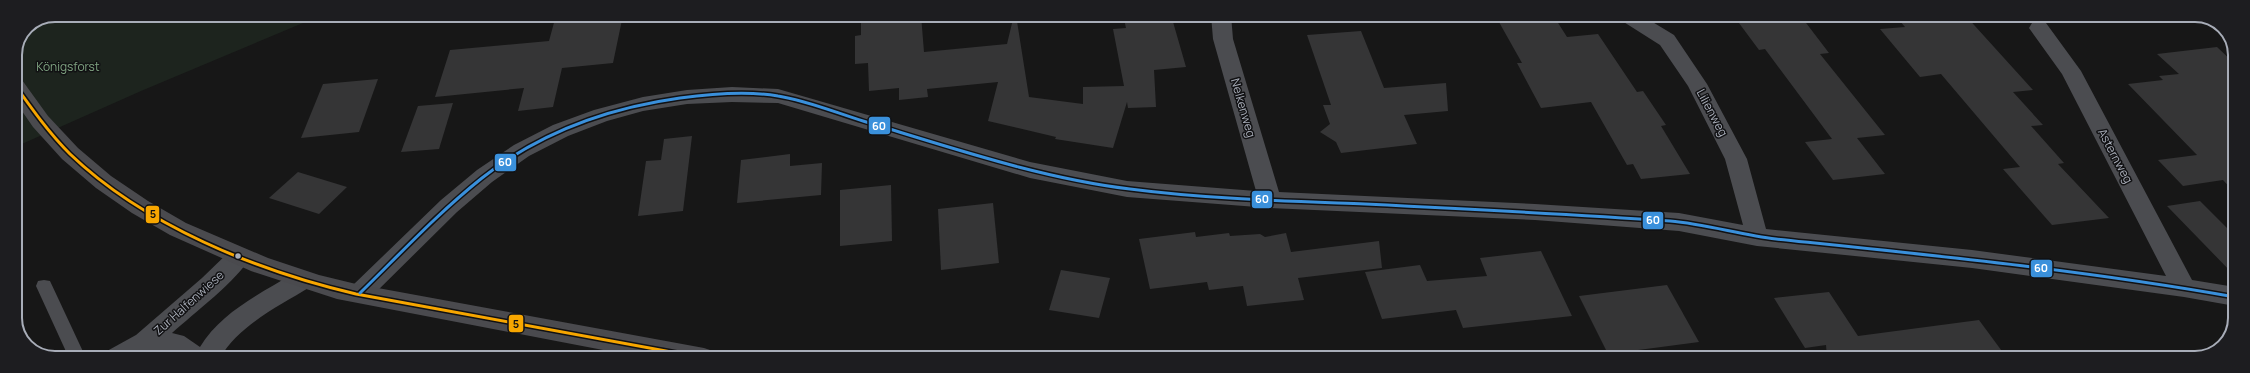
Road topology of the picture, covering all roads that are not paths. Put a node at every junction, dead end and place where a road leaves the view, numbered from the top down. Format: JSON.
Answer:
{"nodes":[{"id":1,"x":1222,"y":22,"type":"edge"},
{"id":2,"x":1637,"y":22,"type":"edge"},
{"id":3,"x":2039,"y":28,"type":"dead end"},
{"id":4,"x":22,"y":96,"type":"edge"},
{"id":5,"x":1270,"y":200,"type":"junction"},
{"id":6,"x":1757,"y":237,"type":"junction"},
{"id":7,"x":239,"y":256,"type":"junction"},
{"id":8,"x":302,"y":280,"type":"junction"},
{"id":9,"x":44,"y":286,"type":"dead end"},
{"id":10,"x":2184,"y":288,"type":"junction"},
{"id":11,"x":360,"y":293,"type":"junction"},
{"id":12,"x":2228,"y":296,"type":"edge"},
{"id":13,"x":145,"y":342,"type":"junction"},
{"id":14,"x":75,"y":351,"type":"edge"},
{"id":15,"x":129,"y":351,"type":"edge"},
{"id":16,"x":187,"y":351,"type":"edge"},
{"id":17,"x":211,"y":351,"type":"edge"},
{"id":18,"x":665,"y":351,"type":"edge"}],
"edges":[{"from":1,"to":5,"type":"street","name":"Nelkenweg"},
{"from":2,"to":6,"type":"street","name":"Lilienweg"},
{"from":3,"to":10,"type":"street","name":"Asternweg"},
{"from":4,"to":7,"type":"main road"},
{"from":5,"to":6,"type":"street"},
{"from":5,"to":11,"type":"street"},
{"from":6,"to":10,"type":"street"},
{"from":7,"to":8,"type":"main road"},
{"from":7,"to":13,"type":"street","name":"Zur Halfenwiese"},
{"from":8,"to":11,"type":"main road"},
{"from":8,"to":17,"type":"street"},
{"from":9,"to":14,"type":"lane"},
{"from":10,"to":12,"type":"street"},
{"from":11,"to":18,"type":"main road"},
{"from":13,"to":15,"type":"street","name":"Zur Halfenwiese"},
{"from":13,"to":16,"type":"street"}]}
